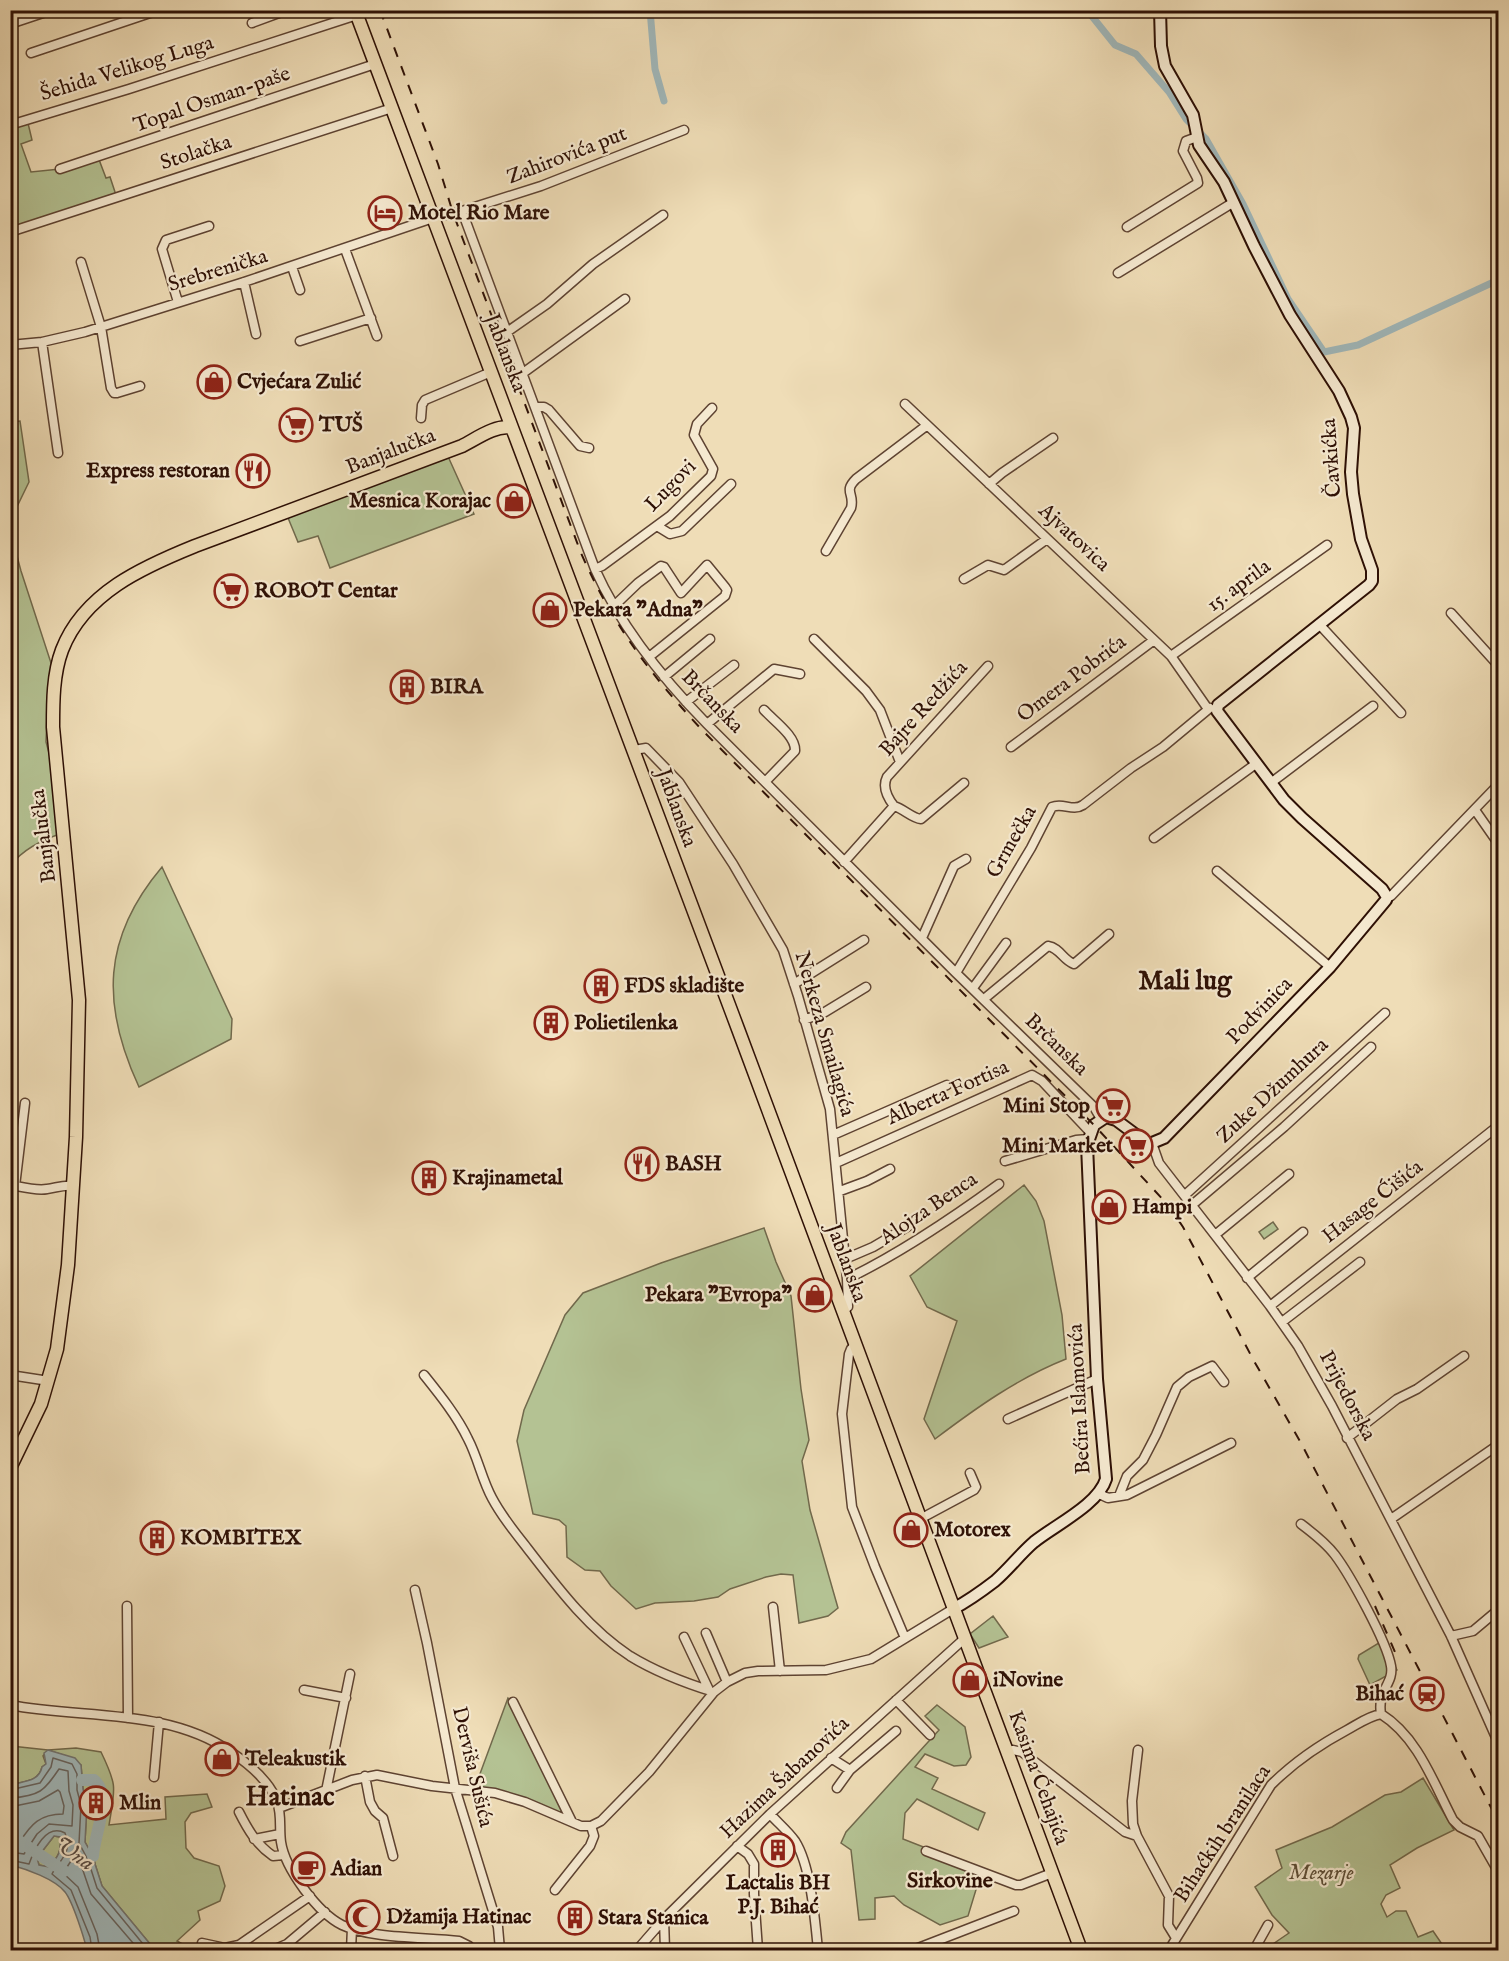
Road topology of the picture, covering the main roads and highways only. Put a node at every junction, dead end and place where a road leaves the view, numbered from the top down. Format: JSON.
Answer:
{"nodes":[{"id":1,"x":356,"y":13,"type":"edge"},
{"id":2,"x":500,"y":396,"type":"junction"},
{"id":3,"x":513,"y":430,"type":"junction"},
{"id":4,"x":489,"y":433,"type":"junction"},
{"id":5,"x":462,"y":446,"type":"junction"},
{"id":6,"x":10,"y":1468,"type":"edge"},
{"id":7,"x":955,"y":1614,"type":"joint"},
{"id":8,"x":1081,"y":1950,"type":"edge"}],
"edges":[{"from":1,"to":2,"type":"main road","name":"Jablanska"},
{"from":2,"to":3,"type":"main road","name":"Jablanska"},
{"from":2,"to":4,"type":"main road"},
{"from":3,"to":4,"type":"main road"},
{"from":3,"to":5,"type":"main road"},
{"from":3,"to":7,"type":"main road","name":"Jablanska"},
{"from":4,"to":5,"type":"main road"},
{"from":5,"to":6,"type":"main road","name":"Banjalučka"},
{"from":7,"to":8,"type":"main road","name":"Kasima Ćehajića"}]}
